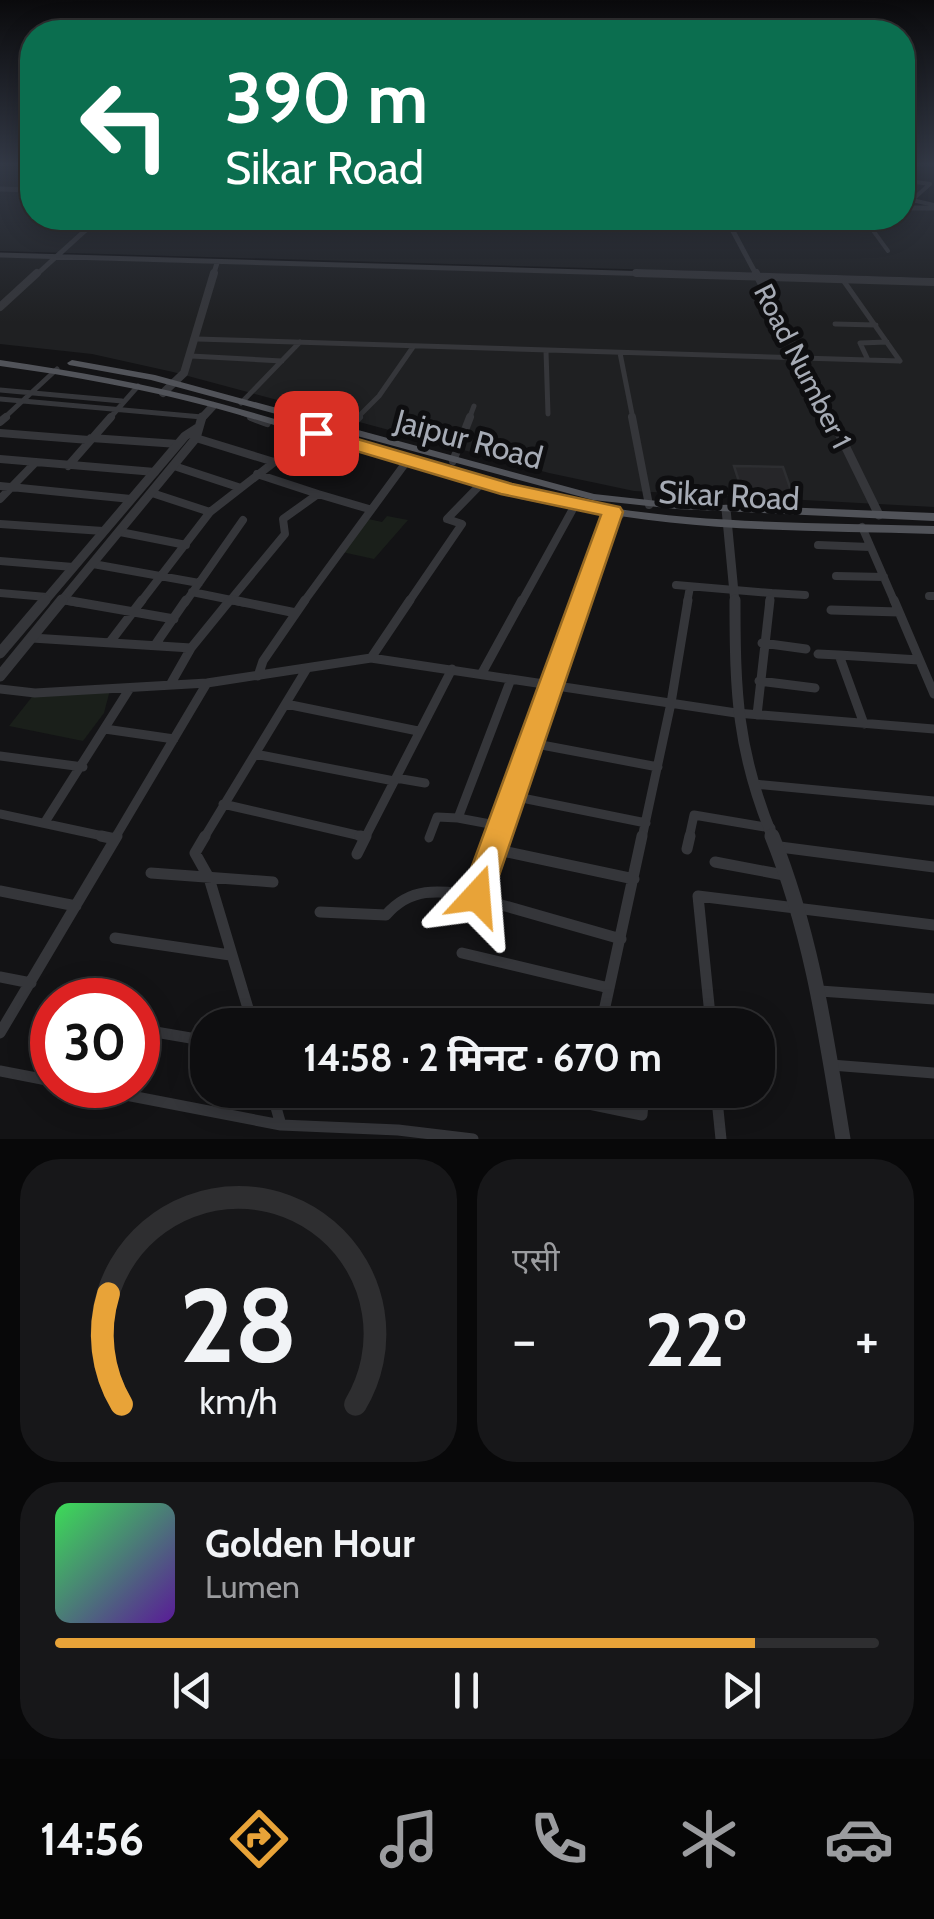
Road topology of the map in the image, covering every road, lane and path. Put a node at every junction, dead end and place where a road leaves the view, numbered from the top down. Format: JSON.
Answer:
{"nodes":[{"id":1,"x":85,"y":230,"type":"edge"},
{"id":2,"x":733,"y":230,"type":"edge"},
{"id":3,"x":873,"y":230,"type":"edge"},
{"id":4,"x":888,"y":251,"type":"dead end"},
{"id":5,"x":0,"y":255,"type":"edge"},
{"id":6,"x":55,"y":257,"type":"junction"},
{"id":7,"x":217,"y":263,"type":"junction"},
{"id":8,"x":758,"y":277,"type":"junction"},
{"id":9,"x":843,"y":280,"type":"junction"},
{"id":10,"x":934,"y":282,"type":"edge"},
{"id":11,"x":0,"y":307,"type":"edge"},
{"id":12,"x":835,"y":324,"type":"dead end"},
{"id":13,"x":876,"y":326,"type":"junction"},
{"id":14,"x":197,"y":339,"type":"junction"},
{"id":15,"x":300,"y":342,"type":"junction"},
{"id":16,"x":888,"y":342,"type":"junction"},
{"id":17,"x":413,"y":347,"type":"junction"},
{"id":18,"x":546,"y":351,"type":"junction"},
{"id":19,"x":620,"y":353,"type":"junction"},
{"id":20,"x":0,"y":355,"type":"edge"},
{"id":21,"x":192,"y":356,"type":"junction"},
{"id":22,"x":802,"y":358,"type":"junction"},
{"id":23,"x":868,"y":360,"type":"junction"},
{"id":24,"x":282,"y":361,"type":"junction"},
{"id":25,"x":0,"y":363,"type":"edge"},
{"id":26,"x":56,"y":369,"type":"junction"},
{"id":27,"x":176,"y":385,"type":"junction"},
{"id":28,"x":138,"y":386,"type":"junction"},
{"id":29,"x":0,"y":390,"type":"edge"},
{"id":30,"x":30,"y":392,"type":"junction"},
{"id":31,"x":163,"y":393,"type":"junction"},
{"id":32,"x":0,"y":399,"type":"edge"},
{"id":33,"x":20,"y":400,"type":"junction"},
{"id":34,"x":122,"y":401,"type":"junction"},
{"id":35,"x":213,"y":406,"type":"junction"},
{"id":36,"x":474,"y":406,"type":"dead end"},
{"id":37,"x":241,"y":408,"type":"junction"},
{"id":38,"x":114,"y":409,"type":"junction"},
{"id":39,"x":548,"y":414,"type":"dead end"},
{"id":40,"x":0,"y":422,"type":"edge"},
{"id":41,"x":199,"y":428,"type":"junction"},
{"id":42,"x":0,"y":432,"type":"edge"},
{"id":43,"x":344,"y":432,"type":"junction"},
{"id":44,"x":311,"y":433,"type":"junction"},
{"id":45,"x":90,"y":439,"type":"junction"},
{"id":46,"x":178,"y":444,"type":"junction"},
{"id":47,"x":0,"y":459,"type":"edge"},
{"id":48,"x":453,"y":461,"type":"junction"},
{"id":49,"x":274,"y":462,"type":"junction"},
{"id":50,"x":405,"y":462,"type":"junction"},
{"id":51,"x":34,"y":464,"type":"junction"},
{"id":52,"x":68,"y":466,"type":"junction"},
{"id":53,"x":171,"y":469,"type":"junction"},
{"id":54,"x":155,"y":471,"type":"junction"},
{"id":55,"x":257,"y":474,"type":"junction"},
{"id":56,"x":482,"y":483,"type":"junction"},
{"id":57,"x":0,"y":486,"type":"edge"},
{"id":58,"x":238,"y":487,"type":"junction"},
{"id":59,"x":11,"y":488,"type":"junction"},
{"id":60,"x":152,"y":492,"type":"junction"},
{"id":61,"x":318,"y":494,"type":"junction"},
{"id":62,"x":0,"y":499,"type":"edge"},
{"id":63,"x":131,"y":499,"type":"junction"},
{"id":64,"x":649,"y":504,"type":"junction"},
{"id":65,"x":574,"y":507,"type":"junction"},
{"id":66,"x":369,"y":509,"type":"junction"},
{"id":67,"x":210,"y":512,"type":"junction"},
{"id":68,"x":612,"y":513,"type":"junction"},
{"id":69,"x":879,"y":515,"type":"junction"},
{"id":70,"x":934,"y":517,"type":"edge"},
{"id":71,"x":729,"y":519,"type":"junction"},
{"id":72,"x":243,"y":520,"type":"dead end"},
{"id":73,"x":0,"y":524,"type":"edge"},
{"id":74,"x":863,"y":529,"type":"junction"},
{"id":75,"x":104,"y":530,"type":"junction"},
{"id":76,"x":934,"y":531,"type":"edge"},
{"id":77,"x":120,"y":532,"type":"junction"},
{"id":78,"x":186,"y":544,"type":"junction"},
{"id":79,"x":818,"y":544,"type":"dead end"},
{"id":80,"x":870,"y":547,"type":"junction"},
{"id":81,"x":0,"y":561,"type":"edge"},
{"id":82,"x":93,"y":564,"type":"junction"},
{"id":83,"x":73,"y":567,"type":"junction"},
{"id":84,"x":836,"y":576,"type":"dead end"},
{"id":85,"x":162,"y":577,"type":"junction"},
{"id":86,"x":884,"y":577,"type":"junction"},
{"id":87,"x":199,"y":582,"type":"junction"},
{"id":88,"x":676,"y":586,"type":"dead end"},
{"id":89,"x":690,"y":587,"type":"junction"},
{"id":90,"x":735,"y":590,"type":"junction"},
{"id":91,"x":192,"y":592,"type":"junction"},
{"id":92,"x":0,"y":593,"type":"edge"},
{"id":93,"x":771,"y":593,"type":"junction"},
{"id":94,"x":805,"y":595,"type":"dead end"},
{"id":95,"x":47,"y":597,"type":"junction"},
{"id":96,"x":63,"y":600,"type":"junction"},
{"id":97,"x":231,"y":600,"type":"junction"},
{"id":98,"x":831,"y":610,"type":"dead end"},
{"id":99,"x":134,"y":612,"type":"junction"},
{"id":100,"x":899,"y":612,"type":"junction"},
{"id":101,"x":296,"y":613,"type":"junction"},
{"id":102,"x":174,"y":619,"type":"junction"},
{"id":103,"x":0,"y":636,"type":"edge"},
{"id":104,"x":14,"y":637,"type":"junction"},
{"id":105,"x":32,"y":638,"type":"junction"},
{"id":106,"x":110,"y":642,"type":"junction"},
{"id":107,"x":762,"y":643,"type":"junction"},
{"id":108,"x":155,"y":645,"type":"junction"},
{"id":109,"x":191,"y":648,"type":"junction"},
{"id":110,"x":806,"y":650,"type":"dead end"},
{"id":111,"x":0,"y":653,"type":"edge"},
{"id":112,"x":818,"y":654,"type":"dead end"},
{"id":113,"x":839,"y":654,"type":"junction"},
{"id":114,"x":371,"y":658,"type":"junction"},
{"id":115,"x":919,"y":660,"type":"junction"},
{"id":116,"x":452,"y":669,"type":"junction"},
{"id":117,"x":306,"y":670,"type":"junction"},
{"id":118,"x":482,"y":673,"type":"junction"},
{"id":119,"x":0,"y":676,"type":"edge"},
{"id":120,"x":258,"y":676,"type":"junction"},
{"id":121,"x":511,"y":679,"type":"junction"},
{"id":122,"x":759,"y":681,"type":"junction"},
{"id":123,"x":207,"y":682,"type":"junction"},
{"id":124,"x":170,"y":685,"type":"junction"},
{"id":125,"x":551,"y":687,"type":"junction"},
{"id":126,"x":130,"y":688,"type":"junction"},
{"id":127,"x":816,"y":688,"type":"dead end"},
{"id":128,"x":0,"y":689,"type":"edge"},
{"id":129,"x":934,"y":694,"type":"edge"},
{"id":130,"x":286,"y":704,"type":"junction"},
{"id":131,"x":672,"y":704,"type":"junction"},
{"id":132,"x":736,"y":713,"type":"junction"},
{"id":133,"x":757,"y":715,"type":"junction"},
{"id":134,"x":864,"y":724,"type":"junction"},
{"id":135,"x":106,"y":729,"type":"junction"},
{"id":136,"x":934,"y":730,"type":"edge"},
{"id":137,"x":418,"y":731,"type":"junction"},
{"id":138,"x":174,"y":739,"type":"junction"},
{"id":139,"x":530,"y":744,"type":"junction"},
{"id":140,"x":254,"y":754,"type":"junction"},
{"id":141,"x":0,"y":756,"type":"edge"},
{"id":142,"x":83,"y":767,"type":"junction"},
{"id":143,"x":658,"y":767,"type":"junction"},
{"id":144,"x":395,"y":780,"type":"junction"},
{"id":145,"x":425,"y":783,"type":"dead end"},
{"id":146,"x":754,"y":784,"type":"junction"},
{"id":147,"x":512,"y":796,"type":"junction"},
{"id":148,"x":934,"y":802,"type":"edge"},
{"id":149,"x":223,"y":804,"type":"junction"},
{"id":150,"x":0,"y":814,"type":"edge"},
{"id":151,"x":458,"y":818,"type":"junction"},
{"id":152,"x":46,"y":822,"type":"junction"},
{"id":153,"x":646,"y":823,"type":"junction"},
{"id":154,"x":490,"y":824,"type":"dead end"},
{"id":155,"x":771,"y":828,"type":"junction"},
{"id":156,"x":365,"y":837,"type":"junction"},
{"id":157,"x":429,"y":838,"type":"dead end"},
{"id":158,"x":115,"y":839,"type":"junction"},
{"id":159,"x":780,"y":847,"type":"junction"},
{"id":160,"x":493,"y":849,"type":"junction"},
{"id":161,"x":687,"y":849,"type":"dead end"},
{"id":162,"x":356,"y":854,"type":"dead end"},
{"id":163,"x":715,"y":862,"type":"dead end"},
{"id":164,"x":934,"y":867,"type":"edge"},
{"id":165,"x":151,"y":872,"type":"dead end"},
{"id":166,"x":788,"y":876,"type":"junction"},
{"id":167,"x":209,"y":878,"type":"junction"},
{"id":168,"x":634,"y":878,"type":"junction"},
{"id":169,"x":273,"y":882,"type":"dead end"},
{"id":170,"x":0,"y":891,"type":"edge"},
{"id":171,"x":477,"y":896,"type":"junction"},
{"id":172,"x":76,"y":906,"type":"junction"},
{"id":173,"x":800,"y":908,"type":"junction"},
{"id":174,"x":320,"y":912,"type":"dead end"},
{"id":175,"x":934,"y":924,"type":"edge"},
{"id":176,"x":115,"y":938,"type":"dead end"},
{"id":177,"x":621,"y":939,"type":"junction"},
{"id":178,"x":462,"y":953,"type":"dead end"},
{"id":179,"x":230,"y":955,"type":"junction"},
{"id":180,"x":0,"y":977,"type":"edge"},
{"id":181,"x":34,"y":978,"type":"edge"},
{"id":182,"x":30,"y":983,"type":"edge"},
{"id":183,"x":30,"y":985,"type":"edge"},
{"id":184,"x":609,"y":988,"type":"junction"},
{"id":185,"x":820,"y":991,"type":"junction"},
{"id":186,"x":934,"y":999,"type":"edge"},
{"id":187,"x":248,"y":1008,"type":"edge"},
{"id":188,"x":605,"y":1008,"type":"edge"},
{"id":189,"x":709,"y":1008,"type":"edge"},
{"id":190,"x":0,"y":1032,"type":"edge"},
{"id":191,"x":160,"y":1032,"type":"edge"},
{"id":192,"x":190,"y":1037,"type":"edge"},
{"id":193,"x":831,"y":1064,"type":"junction"},
{"id":194,"x":0,"y":1071,"type":"edge"},
{"id":195,"x":934,"y":1073,"type":"edge"},
{"id":196,"x":30,"y":1077,"type":"edge"},
{"id":197,"x":160,"y":1102,"type":"edge"},
{"id":198,"x":276,"y":1108,"type":"edge"},
{"id":199,"x":608,"y":1108,"type":"edge"},
{"id":200,"x":643,"y":1108,"type":"edge"},
{"id":201,"x":718,"y":1108,"type":"edge"},
{"id":202,"x":281,"y":1125,"type":"junction"},
{"id":203,"x":397,"y":1135,"type":"edge"},
{"id":204,"x":472,"y":1139,"type":"edge"},
{"id":205,"x":721,"y":1139,"type":"edge"},
{"id":206,"x":843,"y":1139,"type":"edge"}],
"edges":[{"from":1,"to":6,"type":"street"},
{"from":2,"to":8,"type":"street","name":"Road Number 1"},
{"from":3,"to":4,"type":"street"},
{"from":5,"to":6,"type":"street"},
{"from":6,"to":7,"type":"street"},
{"from":6,"to":11,"type":"street"},
{"from":7,"to":8,"type":"street"},
{"from":7,"to":14,"type":"street"},
{"from":8,"to":9,"type":"street"},
{"from":8,"to":22,"type":"street","name":"Road Number 1"},
{"from":9,"to":10,"type":"street"},
{"from":9,"to":13,"type":"street"},
{"from":12,"to":13,"type":"street"},
{"from":13,"to":16,"type":"street"},
{"from":14,"to":15,"type":"street"},
{"from":14,"to":21,"type":"street"},
{"from":15,"to":17,"type":"street"},
{"from":15,"to":24,"type":"street"},
{"from":16,"to":23,"type":"street"},
{"from":16,"to":23,"type":"street"},
{"from":17,"to":18,"type":"street"},
{"from":17,"to":43,"type":"street"},
{"from":18,"to":19,"type":"street"},
{"from":18,"to":39,"type":"street"},
{"from":19,"to":22,"type":"street"},
{"from":19,"to":64,"type":"street"},
{"from":20,"to":27,"type":"main road","name":"Jaipur Road"},
{"from":21,"to":24,"type":"street"},
{"from":21,"to":27,"type":"street"},
{"from":22,"to":23,"type":"street"},
{"from":22,"to":69,"type":"street","name":"Road Number 1"},
{"from":24,"to":37,"type":"street"},
{"from":25,"to":26,"type":"main road","name":"Sikar Road"},
{"from":26,"to":28,"type":"main road","name":"Sikar Road"},
{"from":26,"to":30,"type":"street"},
{"from":27,"to":31,"type":"street"},
{"from":27,"to":37,"type":"main road","name":"Jaipur Road"},
{"from":28,"to":31,"type":"main road","name":"Sikar Road"},
{"from":28,"to":34,"type":"street"},
{"from":29,"to":30,"type":"street"},
{"from":30,"to":33,"type":"street"},
{"from":30,"to":34,"type":"street"},
{"from":31,"to":35,"type":"main road","name":"Sikar Road"},
{"from":32,"to":33,"type":"street"},
{"from":33,"to":38,"type":"street"},
{"from":33,"to":40,"type":"street"},
{"from":34,"to":38,"type":"street"},
{"from":35,"to":37,"type":"main road","name":"Sikar Road"},
{"from":35,"to":41,"type":"street"},
{"from":36,"to":48,"type":"street"},
{"from":37,"to":43,"type":"main road","name":"Jaipur Road"},
{"from":37,"to":44,"type":"main road","name":"Sikar Road"},
{"from":38,"to":41,"type":"street"},
{"from":38,"to":45,"type":"street"},
{"from":41,"to":46,"type":"street"},
{"from":41,"to":49,"type":"street"},
{"from":41,"to":53,"type":"street"},
{"from":42,"to":45,"type":"street"},
{"from":43,"to":48,"type":"main road","name":"Jaipur Road"},
{"from":44,"to":49,"type":"street"},
{"from":44,"to":50,"type":"main road","name":"Sikar Road"},
{"from":45,"to":46,"type":"street"},
{"from":45,"to":52,"type":"street"},
{"from":46,"to":54,"type":"street"},
{"from":47,"to":51,"type":"street"},
{"from":48,"to":64,"type":"main road","name":"Jaipur Road"},
{"from":49,"to":55,"type":"street"},
{"from":50,"to":56,"type":"main road","name":"Sikar Road"},
{"from":50,"to":66,"type":"street"},
{"from":51,"to":52,"type":"street"},
{"from":51,"to":59,"type":"street"},
{"from":52,"to":54,"type":"street"},
{"from":53,"to":54,"type":"street"},
{"from":53,"to":58,"type":"street"},
{"from":53,"to":60,"type":"street"},
{"from":54,"to":63,"type":"street"},
{"from":55,"to":58,"type":"street"},
{"from":55,"to":61,"type":"street"},
{"from":56,"to":65,"type":"main road","name":"Sikar Road"},
{"from":56,"to":114,"type":"street"},
{"from":57,"to":59,"type":"street"},
{"from":58,"to":67,"type":"street"},
{"from":59,"to":62,"type":"street"},
{"from":59,"to":63,"type":"street"},
{"from":60,"to":67,"type":"street"},
{"from":60,"to":77,"type":"street"},
{"from":61,"to":66,"type":"street"},
{"from":61,"to":97,"type":"street"},
{"from":63,"to":75,"type":"street"},
{"from":64,"to":71,"type":"main road","name":"Jaipur Road"},
{"from":65,"to":68,"type":"main road","name":"Sikar Road"},
{"from":65,"to":118,"type":"street"},
{"from":66,"to":101,"type":"street"},
{"from":67,"to":78,"type":"street"},
{"from":68,"to":71,"type":"main road","name":"Sikar Road"},
{"from":68,"to":125,"type":"street"},
{"from":69,"to":70,"type":"main road","name":"Jaipur Road"},
{"from":69,"to":71,"type":"main road","name":"Jaipur Road"},
{"from":71,"to":74,"type":"main road","name":"Sikar Road"},
{"from":71,"to":90,"type":"street"},
{"from":72,"to":87,"type":"street"},
{"from":73,"to":75,"type":"street"},
{"from":74,"to":76,"type":"main road","name":"Sikar Road"},
{"from":74,"to":80,"type":"street"},
{"from":75,"to":77,"type":"street"},
{"from":75,"to":83,"type":"street"},
{"from":77,"to":78,"type":"street"},
{"from":77,"to":82,"type":"street"},
{"from":78,"to":85,"type":"street"},
{"from":79,"to":80,"type":"street"},
{"from":80,"to":86,"type":"street"},
{"from":81,"to":83,"type":"street"},
{"from":82,"to":85,"type":"street"},
{"from":82,"to":96,"type":"street"},
{"from":83,"to":95,"type":"street"},
{"from":84,"to":86,"type":"street"},
{"from":85,"to":87,"type":"street"},
{"from":85,"to":99,"type":"street"},
{"from":86,"to":100,"type":"street"},
{"from":87,"to":91,"type":"street"},
{"from":88,"to":89,"type":"street"},
{"from":89,"to":90,"type":"street"},
{"from":89,"to":131,"type":"street"},
{"from":90,"to":93,"type":"street"},
{"from":90,"to":132,"type":"street"},
{"from":91,"to":97,"type":"street"},
{"from":91,"to":102,"type":"street"},
{"from":92,"to":95,"type":"street"},
{"from":93,"to":94,"type":"street"},
{"from":93,"to":107,"type":"street"},
{"from":95,"to":96,"type":"street"},
{"from":95,"to":104,"type":"street"},
{"from":96,"to":99,"type":"street"},
{"from":96,"to":105,"type":"street"},
{"from":97,"to":101,"type":"street"},
{"from":97,"to":109,"type":"street"},
{"from":98,"to":100,"type":"street"},
{"from":99,"to":102,"type":"street"},
{"from":99,"to":106,"type":"street"},
{"from":100,"to":115,"type":"street"},
{"from":101,"to":120,"type":"street"},
{"from":102,"to":108,"type":"street"},
{"from":103,"to":104,"type":"street"},
{"from":104,"to":111,"type":"street"},
{"from":105,"to":106,"type":"street"},
{"from":105,"to":119,"type":"street"},
{"from":106,"to":108,"type":"street"},
{"from":107,"to":110,"type":"street"},
{"from":107,"to":122,"type":"street"},
{"from":108,"to":109,"type":"street"},
{"from":109,"to":124,"type":"street"},
{"from":112,"to":113,"type":"street"},
{"from":113,"to":115,"type":"street"},
{"from":113,"to":134,"type":"street"},
{"from":114,"to":116,"type":"street"},
{"from":114,"to":117,"type":"street"},
{"from":115,"to":129,"type":"street"},
{"from":116,"to":118,"type":"street"},
{"from":116,"to":137,"type":"street"},
{"from":117,"to":120,"type":"street"},
{"from":117,"to":130,"type":"street"},
{"from":118,"to":121,"type":"street"},
{"from":120,"to":123,"type":"street"},
{"from":121,"to":125,"type":"street"},
{"from":121,"to":151,"type":"street"},
{"from":122,"to":127,"type":"street"},
{"from":122,"to":133,"type":"street"},
{"from":123,"to":124,"type":"street"},
{"from":123,"to":138,"type":"street"},
{"from":124,"to":126,"type":"street"},
{"from":125,"to":131,"type":"street"},
{"from":125,"to":139,"type":"street"},
{"from":126,"to":128,"type":"street"},
{"from":126,"to":135,"type":"street"},
{"from":130,"to":137,"type":"street"},
{"from":130,"to":140,"type":"street"},
{"from":131,"to":132,"type":"street"},
{"from":131,"to":143,"type":"street"},
{"from":132,"to":133,"type":"street"},
{"from":132,"to":146,"type":"street"},
{"from":133,"to":134,"type":"street"},
{"from":134,"to":136,"type":"street"},
{"from":135,"to":138,"type":"street"},
{"from":135,"to":142,"type":"street"},
{"from":137,"to":144,"type":"street"},
{"from":138,"to":158,"type":"street"},
{"from":139,"to":143,"type":"street"},
{"from":139,"to":147,"type":"street"},
{"from":140,"to":144,"type":"street"},
{"from":140,"to":149,"type":"street"},
{"from":141,"to":142,"type":"street"},
{"from":142,"to":152,"type":"street"},
{"from":143,"to":153,"type":"street"},
{"from":144,"to":145,"type":"street"},
{"from":144,"to":156,"type":"street"},
{"from":146,"to":148,"type":"street"},
{"from":146,"to":155,"type":"street"},
{"from":147,"to":153,"type":"street"},
{"from":147,"to":160,"type":"street"},
{"from":149,"to":156,"type":"street"},
{"from":149,"to":167,"type":"street"},
{"from":150,"to":152,"type":"street"},
{"from":151,"to":154,"type":"street"},
{"from":151,"to":157,"type":"street"},
{"from":152,"to":158,"type":"street"},
{"from":153,"to":168,"type":"street"},
{"from":155,"to":159,"type":"street"},
{"from":155,"to":161,"type":"street"},
{"from":156,"to":162,"type":"street"},
{"from":158,"to":172,"type":"street"},
{"from":159,"to":164,"type":"street"},
{"from":159,"to":166,"type":"street"},
{"from":160,"to":168,"type":"street"},
{"from":160,"to":171,"type":"street"},
{"from":163,"to":166,"type":"street"},
{"from":165,"to":167,"type":"street"},
{"from":166,"to":173,"type":"street"},
{"from":167,"to":169,"type":"street"},
{"from":167,"to":179,"type":"street"},
{"from":168,"to":177,"type":"street"},
{"from":170,"to":172,"type":"street"},
{"from":171,"to":174,"type":"street"},
{"from":171,"to":177,"type":"street"},
{"from":172,"to":181,"type":"street"},
{"from":173,"to":175,"type":"street"},
{"from":173,"to":185,"type":"street"},
{"from":173,"to":189,"type":"street"},
{"from":176,"to":179,"type":"street"},
{"from":177,"to":184,"type":"street"},
{"from":178,"to":184,"type":"street"},
{"from":179,"to":187,"type":"street"},
{"from":180,"to":182,"type":"street"},
{"from":183,"to":190,"type":"street"},
{"from":184,"to":188,"type":"street"},
{"from":185,"to":186,"type":"street"},
{"from":185,"to":193,"type":"street"},
{"from":191,"to":192,"type":"street"},
{"from":193,"to":195,"type":"street"},
{"from":193,"to":206,"type":"street"},
{"from":194,"to":196,"type":"street"},
{"from":197,"to":202,"type":"street"},
{"from":198,"to":202,"type":"street"},
{"from":199,"to":200,"type":"street"},
{"from":201,"to":205,"type":"street"},
{"from":202,"to":203,"type":"street"},
{"from":203,"to":204,"type":"street"}]}
